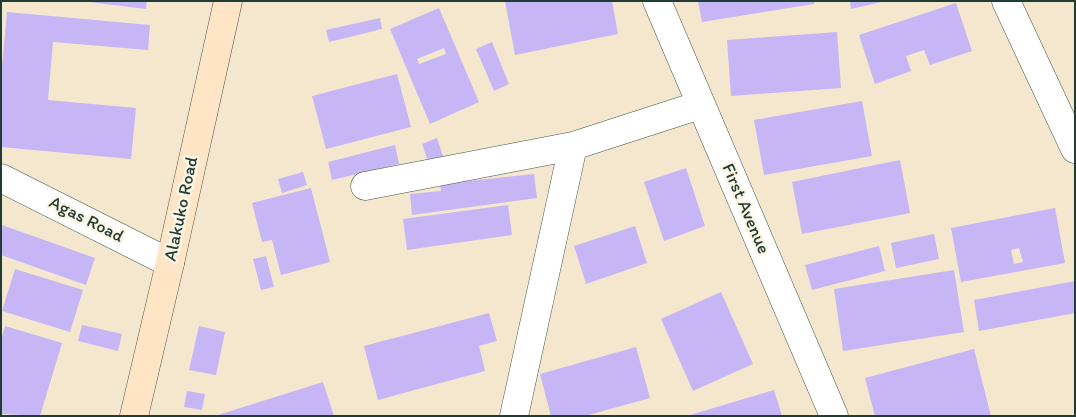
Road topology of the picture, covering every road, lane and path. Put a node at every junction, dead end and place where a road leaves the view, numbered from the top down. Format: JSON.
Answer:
{"nodes":[{"id":1,"x":228,"y":1,"type":"edge"},
{"id":2,"x":657,"y":1,"type":"edge"},
{"id":3,"x":1006,"y":1,"type":"edge"},
{"id":4,"x":700,"y":105,"type":"junction"},
{"id":5,"x":573,"y":146,"type":"junction"},
{"id":6,"x":1075,"y":148,"type":"edge"},
{"id":7,"x":1,"y":178,"type":"edge"},
{"id":8,"x":365,"y":186,"type":"dead end"},
{"id":9,"x":170,"y":263,"type":"junction"},
{"id":10,"x":134,"y":416,"type":"edge"},
{"id":11,"x":514,"y":416,"type":"edge"},
{"id":12,"x":834,"y":416,"type":"edge"}],
"edges":[{"from":1,"to":9,"type":"main road","name":"Alakuko Road"},
{"from":2,"to":4,"type":"street","name":"First Avenue"},
{"from":3,"to":6,"type":"street"},
{"from":4,"to":5,"type":"street"},
{"from":4,"to":12,"type":"street","name":"First Avenue"},
{"from":5,"to":8,"type":"street"},
{"from":5,"to":11,"type":"street"},
{"from":7,"to":9,"type":"street","name":"Agas Road"},
{"from":9,"to":10,"type":"main road","name":"Alakuko Road"}]}
